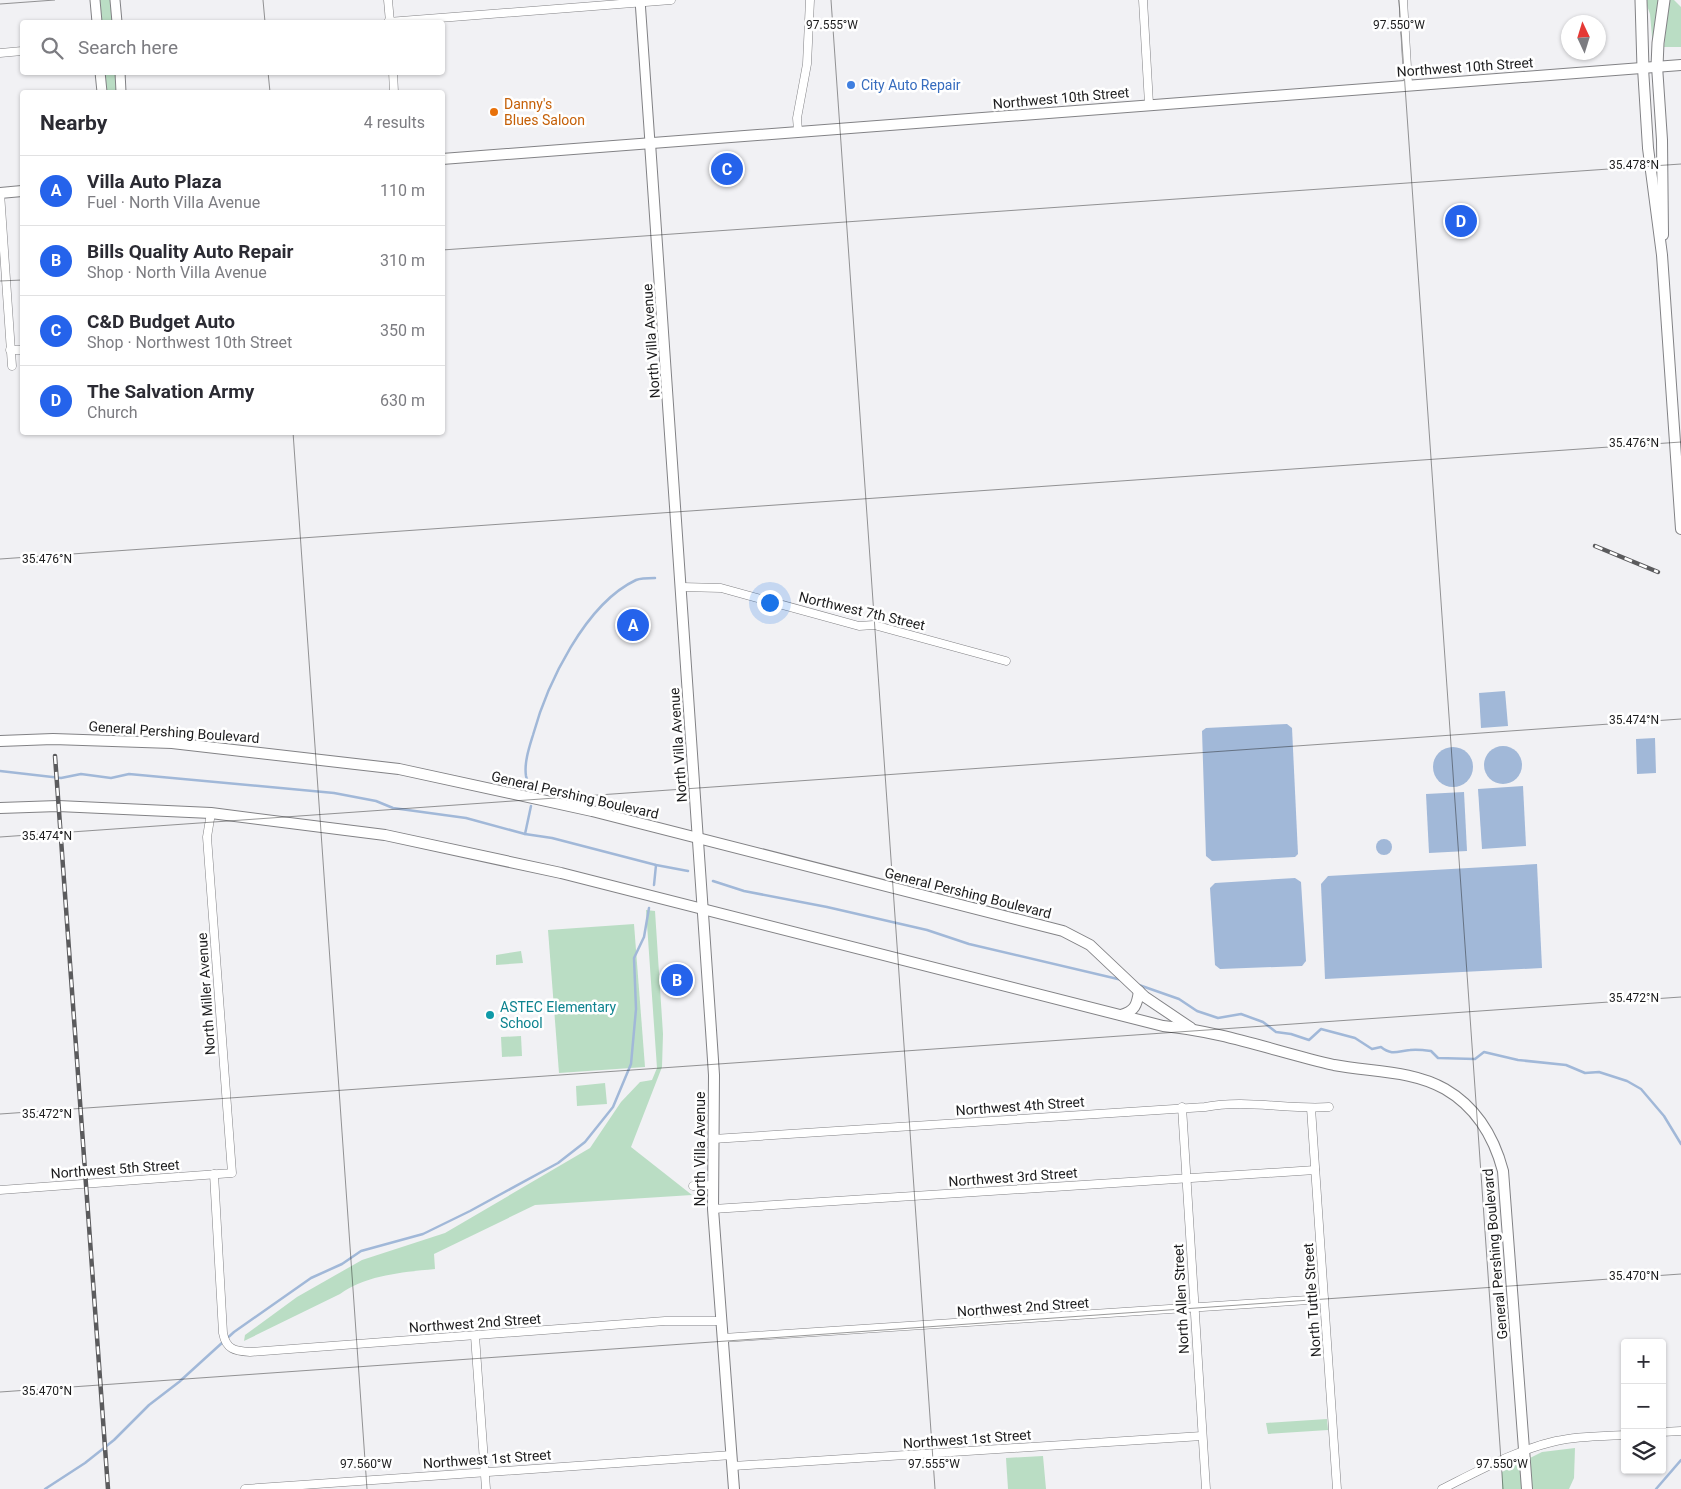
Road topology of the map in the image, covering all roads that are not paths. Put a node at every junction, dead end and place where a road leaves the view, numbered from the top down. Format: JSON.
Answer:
{"nodes":[{"id":1,"x":95,"y":0,"type":"edge"},
{"id":2,"x":115,"y":0,"type":"edge"},
{"id":3,"x":388,"y":0,"type":"edge"},
{"id":4,"x":671,"y":0,"type":"edge"},
{"id":5,"x":810,"y":0,"type":"edge"},
{"id":6,"x":1143,"y":0,"type":"edge"},
{"id":7,"x":1403,"y":0,"type":"edge"},
{"id":8,"x":1641,"y":0,"type":"edge"},
{"id":9,"x":1664,"y":0,"type":"edge"},
{"id":10,"x":640,"y":1,"type":"edge"},
{"id":11,"x":97,"y":20,"type":"edge"},
{"id":12,"x":117,"y":20,"type":"edge"},
{"id":13,"x":389,"y":20,"type":"edge"},
{"id":14,"x":413,"y":20,"type":"edge"},
{"id":15,"x":20,"y":51,"type":"edge"},
{"id":16,"x":0,"y":53,"type":"edge"},
{"id":17,"x":1681,"y":65,"type":"edge"},
{"id":18,"x":1658,"y":66,"type":"junction"},
{"id":19,"x":1644,"y":68,"type":"junction"},
{"id":20,"x":100,"y":75,"type":"edge"},
{"id":21,"x":120,"y":75,"type":"edge"},
{"id":22,"x":393,"y":75,"type":"edge"},
{"id":23,"x":1408,"y":84,"type":"junction"},
{"id":24,"x":102,"y":90,"type":"edge"},
{"id":25,"x":121,"y":90,"type":"edge"},
{"id":26,"x":394,"y":90,"type":"edge"},
{"id":27,"x":1149,"y":104,"type":"junction"},
{"id":28,"x":798,"y":131,"type":"junction"},
{"id":29,"x":650,"y":143,"type":"junction"},
{"id":30,"x":445,"y":159,"type":"edge"},
{"id":31,"x":20,"y":192,"type":"edge"},
{"id":32,"x":0,"y":193,"type":"edge"},
{"id":33,"x":1662,"y":255,"type":"junction"},
{"id":34,"x":10,"y":350,"type":"junction"},
{"id":35,"x":20,"y":350,"type":"edge"},
{"id":36,"x":12,"y":366,"type":"dead end"},
{"id":37,"x":1679,"y":466,"type":"edge"},
{"id":38,"x":1681,"y":529,"type":"edge"},
{"id":39,"x":682,"y":587,"type":"junction"},
{"id":40,"x":1006,"y":661,"type":"dead end"},
{"id":41,"x":0,"y":741,"type":"edge"},
{"id":42,"x":0,"y":808,"type":"edge"},
{"id":43,"x":211,"y":813,"type":"junction"},
{"id":44,"x":698,"y":838,"type":"junction"},
{"id":45,"x":702,"y":908,"type":"junction"},
{"id":46,"x":1139,"y":991,"type":"junction"},
{"id":47,"x":1121,"y":1015,"type":"junction"},
{"id":48,"x":1191,"y":1028,"type":"junction"},
{"id":49,"x":1182,"y":1107,"type":"junction"},
{"id":50,"x":1329,"y":1107,"type":"dead end"},
{"id":51,"x":1312,"y":1108,"type":"junction"},
{"id":52,"x":713,"y":1138,"type":"junction"},
{"id":53,"x":1315,"y":1170,"type":"junction"},
{"id":54,"x":232,"y":1173,"type":"joint"},
{"id":55,"x":214,"y":1174,"type":"junction"},
{"id":56,"x":1187,"y":1178,"type":"junction"},
{"id":57,"x":712,"y":1185,"type":"junction"},
{"id":58,"x":693,"y":1186,"type":"dead end"},
{"id":59,"x":0,"y":1190,"type":"edge"},
{"id":60,"x":713,"y":1209,"type":"junction"},
{"id":61,"x":1324,"y":1299,"type":"junction"},
{"id":62,"x":1194,"y":1308,"type":"junction"},
{"id":63,"x":722,"y":1321,"type":"junction"},
{"id":64,"x":474,"y":1336,"type":"junction"},
{"id":65,"x":723,"y":1338,"type":"junction"},
{"id":66,"x":1680,"y":1431,"type":"edge"},
{"id":67,"x":1666,"y":1432,"type":"edge"},
{"id":68,"x":1621,"y":1435,"type":"edge"},
{"id":69,"x":1202,"y":1436,"type":"junction"},
{"id":70,"x":1524,"y":1451,"type":"junction"},
{"id":71,"x":732,"y":1455,"type":"junction"},
{"id":72,"x":733,"y":1466,"type":"junction"},
{"id":73,"x":485,"y":1472,"type":"junction"},
{"id":74,"x":245,"y":1489,"type":"edge"},
{"id":75,"x":486,"y":1489,"type":"edge"},
{"id":76,"x":734,"y":1489,"type":"edge"},
{"id":77,"x":1206,"y":1489,"type":"edge"},
{"id":78,"x":1337,"y":1489,"type":"edge"},
{"id":79,"x":1442,"y":1489,"type":"edge"},
{"id":80,"x":1527,"y":1489,"type":"edge"}],
"edges":[{"from":1,"to":11,"type":"street"},
{"from":2,"to":12,"type":"street"},
{"from":3,"to":13,"type":"street"},
{"from":4,"to":10,"type":"street"},
{"from":5,"to":28,"type":"street"},
{"from":6,"to":27,"type":"street"},
{"from":7,"to":23,"type":"street"},
{"from":8,"to":19,"type":"main road"},
{"from":9,"to":18,"type":"main road"},
{"from":10,"to":14,"type":"street"},
{"from":10,"to":29,"type":"street","name":"North Villa Avenue"},
{"from":15,"to":16,"type":"street"},
{"from":17,"to":18,"type":"main road","name":"Northwest 10th Street"},
{"from":18,"to":19,"type":"main road","name":"Northwest 10th Street"},
{"from":18,"to":33,"type":"main road"},
{"from":19,"to":23,"type":"main road","name":"Northwest 10th Street"},
{"from":19,"to":33,"type":"main road"},
{"from":20,"to":24,"type":"street"},
{"from":21,"to":25,"type":"street"},
{"from":22,"to":26,"type":"street"},
{"from":23,"to":27,"type":"main road","name":"Northwest 10th Street"},
{"from":27,"to":28,"type":"main road","name":"Northwest 10th Street"},
{"from":28,"to":29,"type":"main road","name":"Northwest 10th Street"},
{"from":29,"to":30,"type":"main road","name":"Northwest 10th Street"},
{"from":29,"to":39,"type":"main road","name":"North Villa Avenue"},
{"from":31,"to":32,"type":"main road"},
{"from":32,"to":34,"type":"street"},
{"from":33,"to":37,"type":"main road"},
{"from":34,"to":35,"type":"street"},
{"from":34,"to":36,"type":"street"},
{"from":37,"to":38,"type":"main road"},
{"from":39,"to":40,"type":"street","name":"Northwest 7th Street"},
{"from":39,"to":44,"type":"main road","name":"North Villa Avenue"},
{"from":41,"to":44,"type":"main road","name":"General Pershing Boulevard"},
{"from":42,"to":43,"type":"main road","name":"General Pershing Boulevard"},
{"from":43,"to":45,"type":"main road","name":"General Pershing Boulevard"},
{"from":43,"to":54,"type":"street","name":"North Miller Avenue"},
{"from":44,"to":45,"type":"main road","name":"North Villa Avenue"},
{"from":44,"to":46,"type":"main road","name":"General Pershing Boulevard"},
{"from":45,"to":47,"type":"main road","name":"General Pershing Boulevard"},
{"from":45,"to":52,"type":"main road","name":"North Villa Avenue"},
{"from":46,"to":47,"type":"main road"},
{"from":46,"to":48,"type":"main road","name":"General Pershing Boulevard"},
{"from":47,"to":48,"type":"main road","name":"General Pershing Boulevard"},
{"from":48,"to":70,"type":"main road","name":"General Pershing Boulevard"},
{"from":49,"to":51,"type":"street","name":"Northwest 4th Street"},
{"from":49,"to":52,"type":"street","name":"Northwest 4th Street"},
{"from":49,"to":56,"type":"street","name":"North Allen Street"},
{"from":50,"to":51,"type":"street","name":"Northwest 4th Street"},
{"from":51,"to":53,"type":"street","name":"North Tuttle Street"},
{"from":52,"to":57,"type":"main road","name":"North Villa Avenue"},
{"from":53,"to":56,"type":"street","name":"Northwest 3rd Street"},
{"from":53,"to":61,"type":"street","name":"North Tuttle Street"},
{"from":54,"to":55,"type":"street","name":"Northwest 5th Street"},
{"from":55,"to":59,"type":"street","name":"Northwest 5th Street"},
{"from":55,"to":64,"type":"street","name":"Northwest 2nd Street"},
{"from":56,"to":60,"type":"street","name":"Northwest 3rd Street"},
{"from":56,"to":62,"type":"street","name":"North Allen Street"},
{"from":57,"to":58,"type":"street"},
{"from":57,"to":60,"type":"main road","name":"North Villa Avenue"},
{"from":60,"to":63,"type":"main road","name":"North Villa Avenue"},
{"from":61,"to":62,"type":"street","name":"Northwest 2nd Street"},
{"from":61,"to":78,"type":"street","name":"North Tuttle Street"},
{"from":62,"to":65,"type":"street","name":"Northwest 2nd Street"},
{"from":62,"to":69,"type":"street","name":"North Allen Street"},
{"from":63,"to":64,"type":"street","name":"Northwest 2nd Street"},
{"from":63,"to":65,"type":"main road","name":"North Villa Avenue"},
{"from":64,"to":73,"type":"street"},
{"from":65,"to":71,"type":"main road","name":"North Villa Avenue"},
{"from":66,"to":67,"type":"street"},
{"from":68,"to":70,"type":"street"},
{"from":69,"to":72,"type":"street","name":"Northwest 1st Street"},
{"from":69,"to":77,"type":"street","name":"North Allen Street"},
{"from":70,"to":79,"type":"street"},
{"from":70,"to":80,"type":"main road","name":"General Pershing Boulevard"},
{"from":71,"to":72,"type":"main road","name":"North Villa Avenue"},
{"from":71,"to":73,"type":"street","name":"Northwest 1st Street"},
{"from":72,"to":76,"type":"main road","name":"North Villa Avenue"},
{"from":73,"to":74,"type":"street","name":"Northwest 1st Street"},
{"from":73,"to":75,"type":"street"}]}
